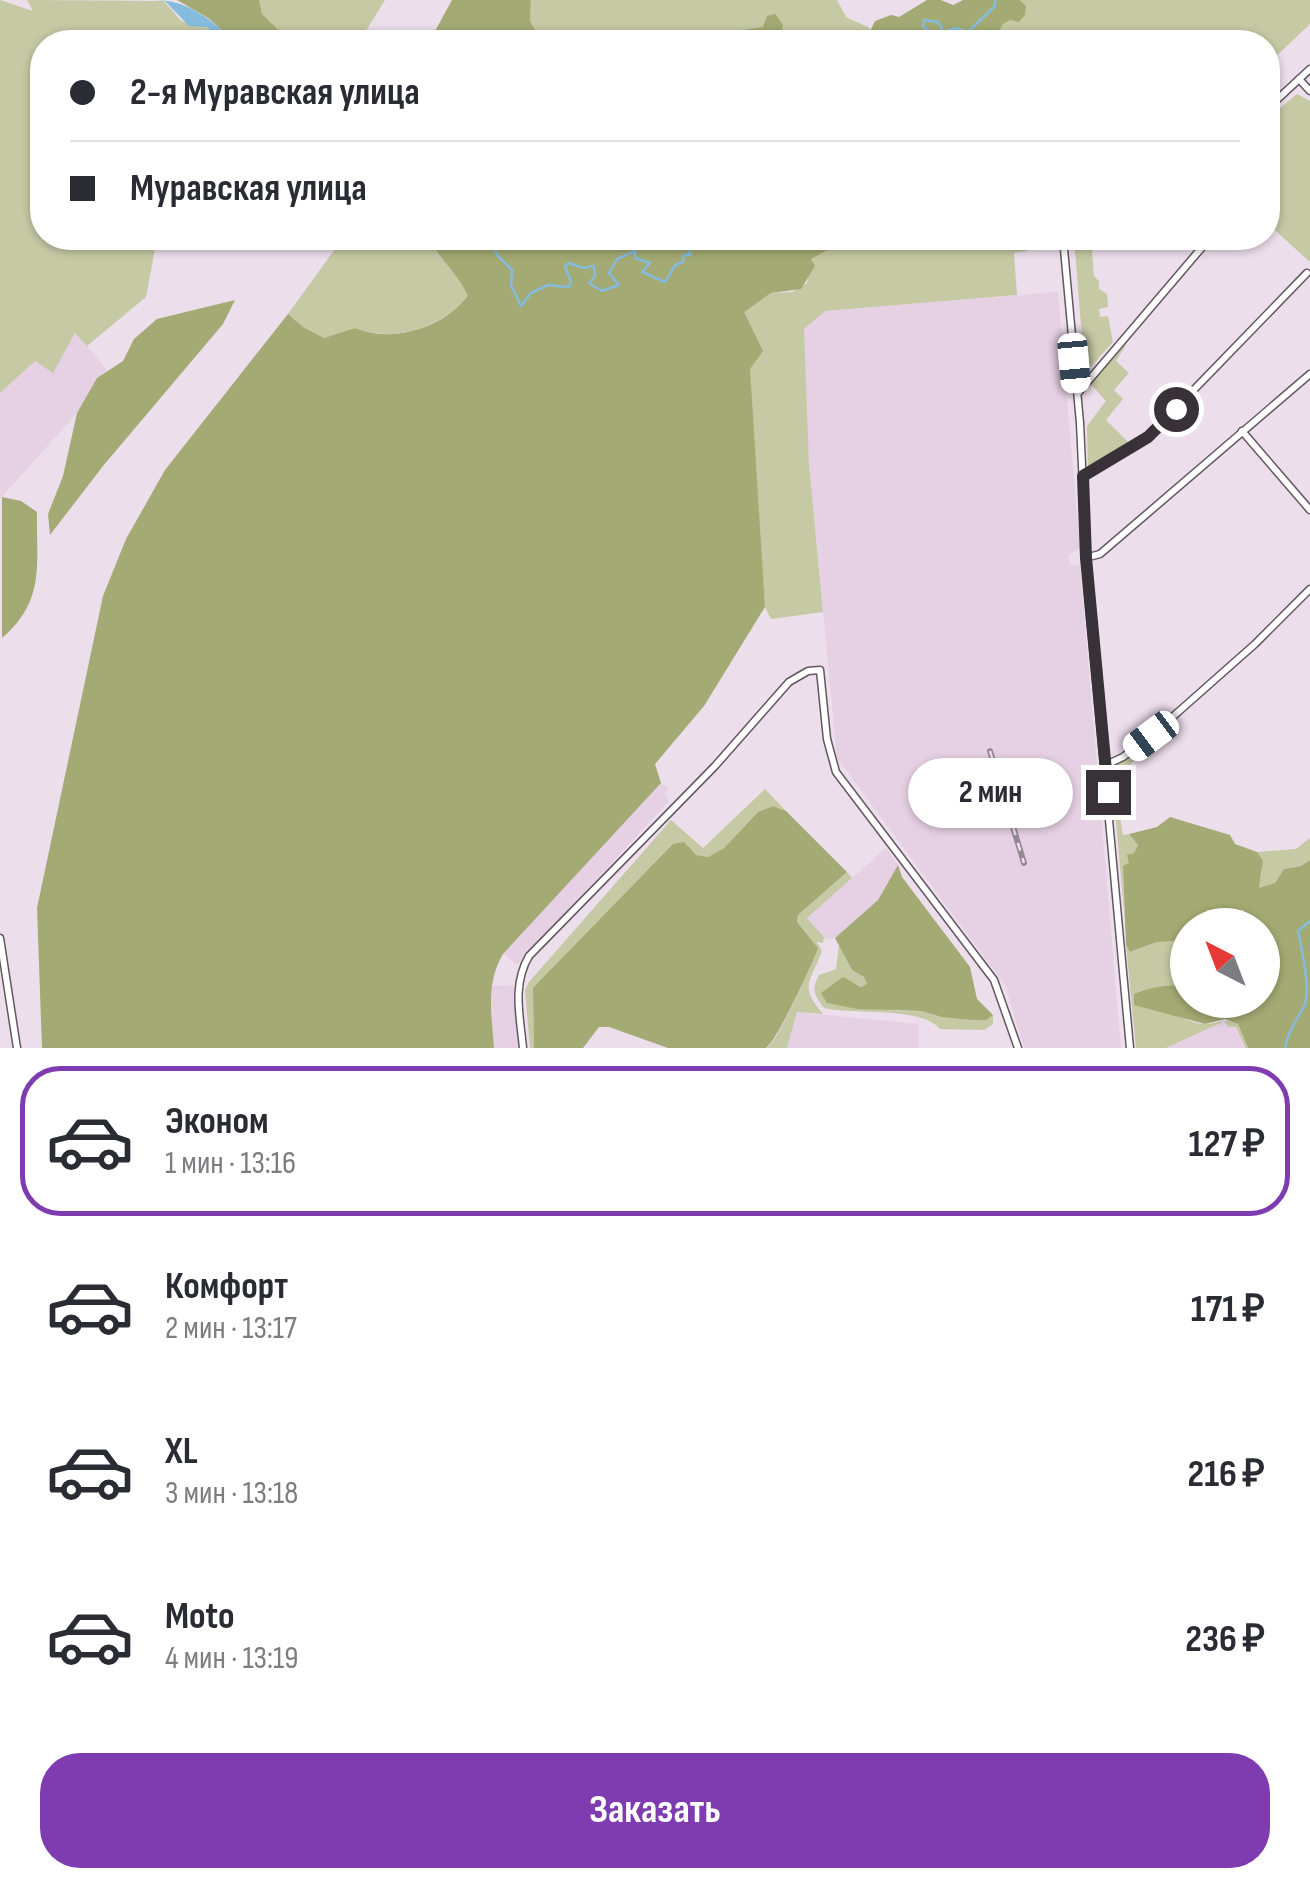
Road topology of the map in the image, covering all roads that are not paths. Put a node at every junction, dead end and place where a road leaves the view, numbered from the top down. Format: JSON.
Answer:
{"nodes":[{"id":1,"x":1310,"y":69,"type":"edge"},
{"id":2,"x":1299,"y":78,"type":"junction"},
{"id":3,"x":1310,"y":91,"type":"edge"},
{"id":4,"x":1280,"y":96,"type":"edge"},
{"id":5,"x":1065,"y":250,"type":"edge"},
{"id":6,"x":1200,"y":250,"type":"edge"},
{"id":7,"x":1307,"y":274,"type":"dead end"},
{"id":8,"x":1310,"y":374,"type":"edge"},
{"id":9,"x":1077,"y":395,"type":"junction"},
{"id":10,"x":1242,"y":431,"type":"junction"},
{"id":11,"x":1083,"y":476,"type":"junction"},
{"id":12,"x":1310,"y":510,"type":"edge"},
{"id":13,"x":1086,"y":558,"type":"junction"},
{"id":14,"x":1310,"y":589,"type":"edge"},
{"id":15,"x":1106,"y":765,"type":"junction"},
{"id":16,"x":0,"y":938,"type":"edge"},
{"id":17,"x":17,"y":1048,"type":"edge"},
{"id":18,"x":523,"y":1048,"type":"edge"},
{"id":19,"x":1018,"y":1048,"type":"edge"},
{"id":20,"x":1130,"y":1048,"type":"edge"}],
"edges":[{"from":1,"to":2,"type":"street"},
{"from":2,"to":3,"type":"street"},
{"from":2,"to":4,"type":"street"},
{"from":5,"to":9,"type":"street"},
{"from":6,"to":9,"type":"street"},
{"from":7,"to":11,"type":"street"},
{"from":8,"to":10,"type":"street"},
{"from":9,"to":11,"type":"street"},
{"from":10,"to":12,"type":"street"},
{"from":10,"to":13,"type":"street"},
{"from":11,"to":13,"type":"street"},
{"from":13,"to":15,"type":"street"},
{"from":14,"to":15,"type":"street"},
{"from":15,"to":20,"type":"street"},
{"from":16,"to":17,"type":"street"},
{"from":18,"to":19,"type":"street"}]}
